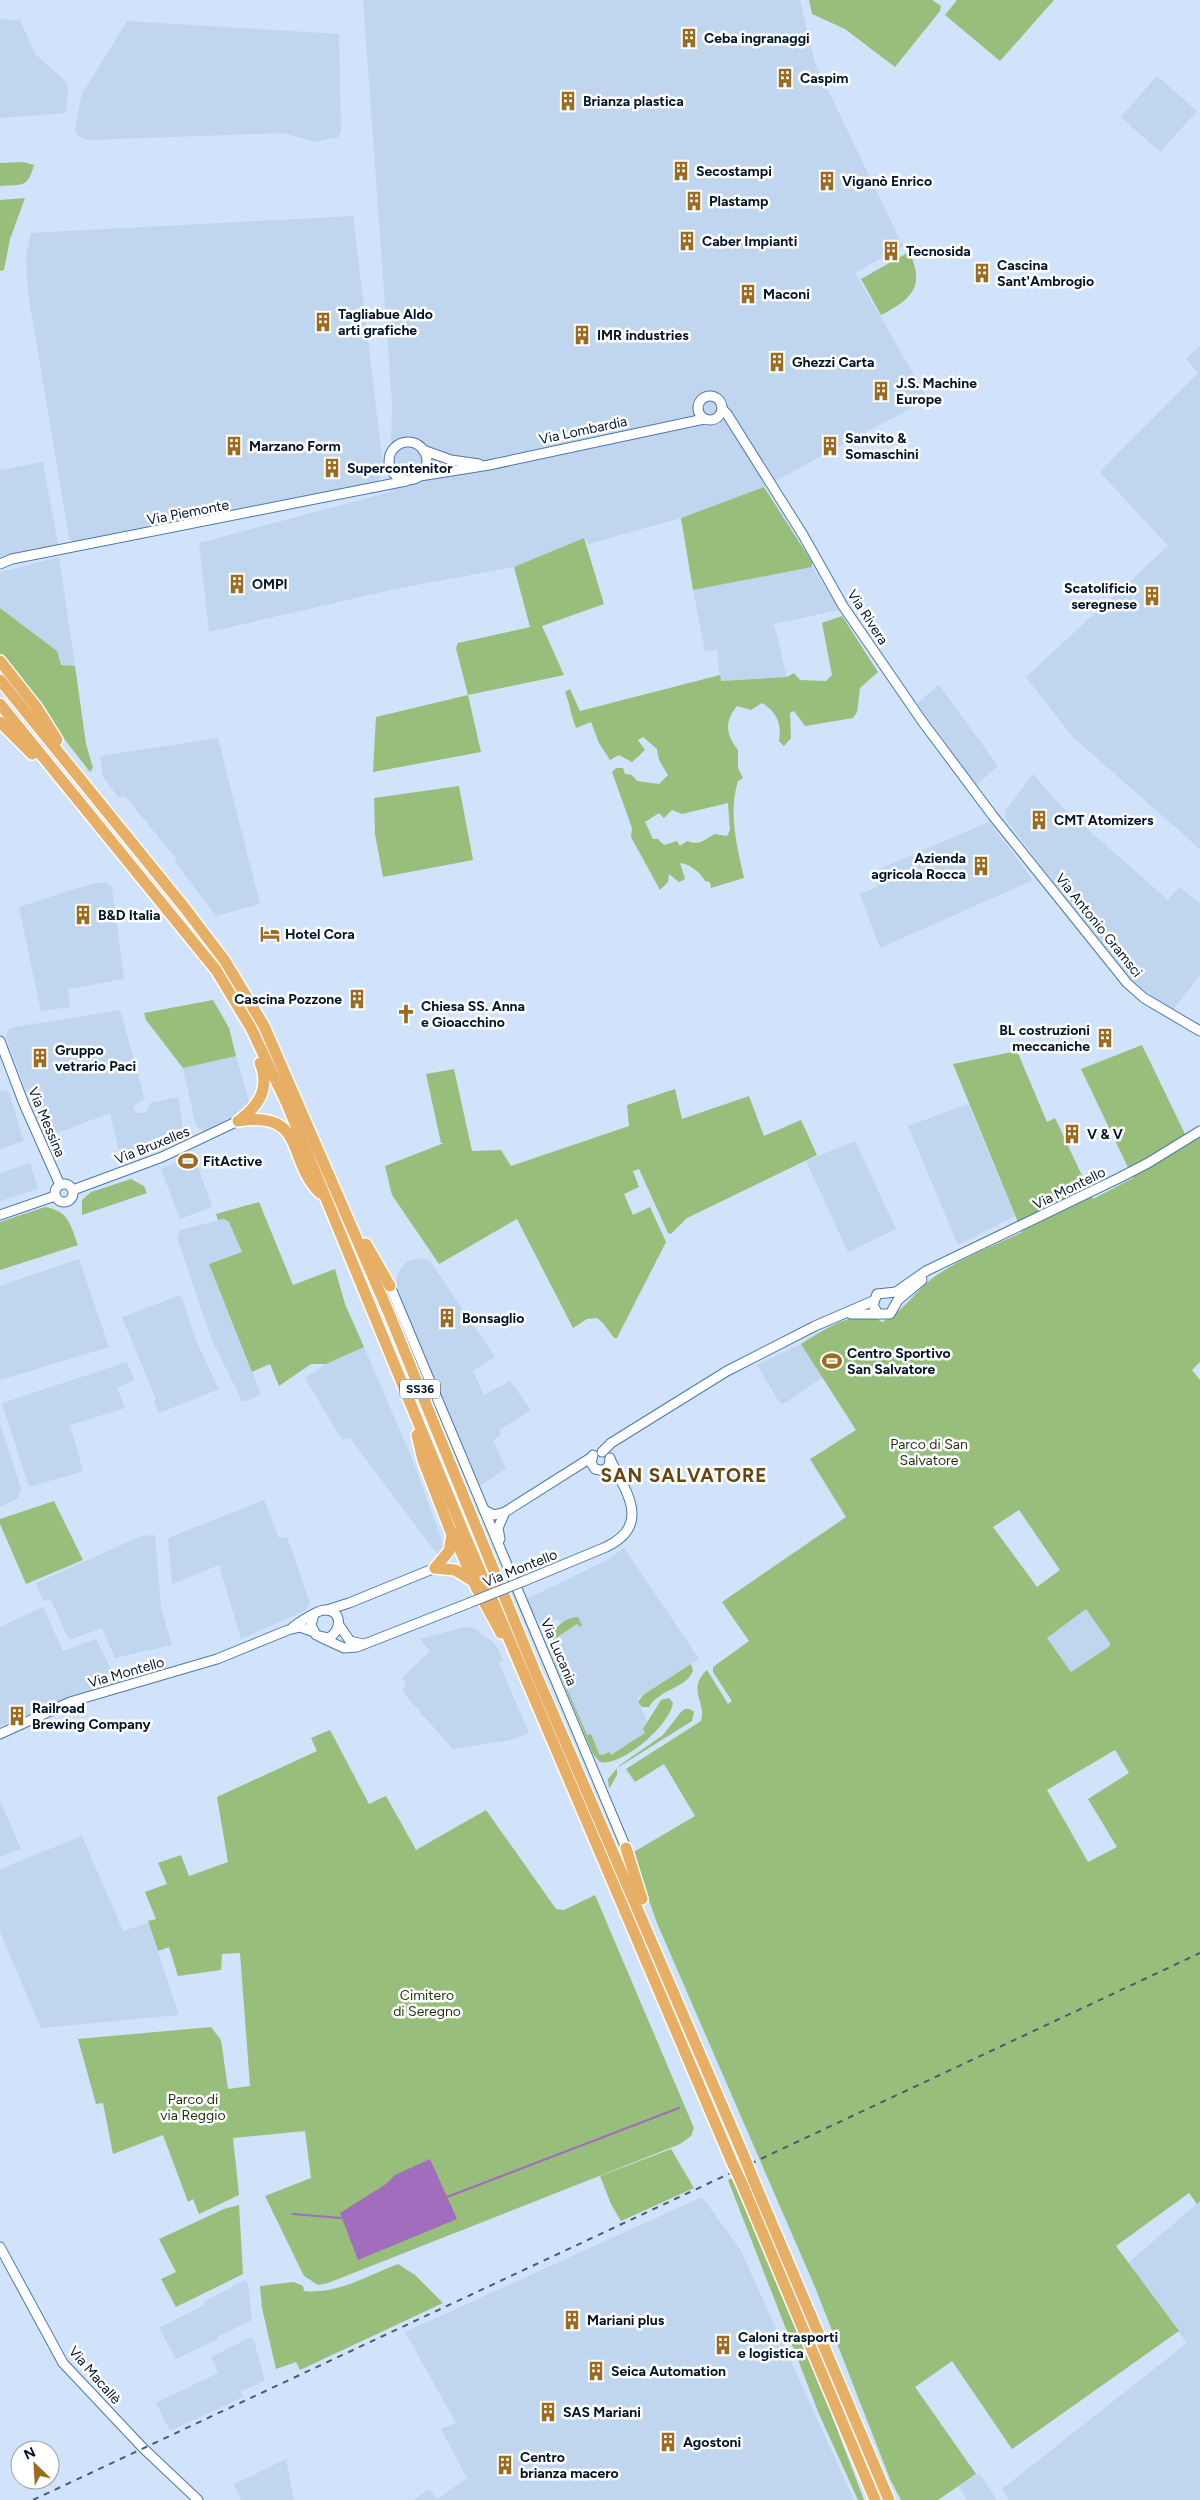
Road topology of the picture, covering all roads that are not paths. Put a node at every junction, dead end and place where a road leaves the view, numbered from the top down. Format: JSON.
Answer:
{"nodes":[{"id":1,"x":698,"y":406,"type":"junction"},
{"id":2,"x":722,"y":409,"type":"junction"},
{"id":3,"x":704,"y":419,"type":"junction"},
{"id":4,"x":715,"y":419,"type":"junction"},
{"id":5,"x":682,"y":423,"type":"junction"},
{"id":6,"x":732,"y":425,"type":"junction"},
{"id":7,"x":423,"y":450,"type":"junction"},
{"id":8,"x":489,"y":465,"type":"junction"},
{"id":9,"x":390,"y":468,"type":"junction"},
{"id":10,"x":420,"y":476,"type":"junction"},
{"id":11,"x":406,"y":481,"type":"junction"},
{"id":12,"x":381,"y":485,"type":"junction"},
{"id":13,"x":0,"y":564,"type":"edge"},
{"id":14,"x":0,"y":661,"type":"edge"},
{"id":15,"x":0,"y":680,"type":"edge"},
{"id":16,"x":0,"y":704,"type":"edge"},
{"id":17,"x":0,"y":722,"type":"edge"},
{"id":18,"x":81,"y":780,"type":"junction"},
{"id":19,"x":72,"y":793,"type":"junction"},
{"id":20,"x":993,"y":816,"type":"joint"},
{"id":21,"x":251,"y":1028,"type":"junction"},
{"id":22,"x":1200,"y":1031,"type":"edge"},
{"id":23,"x":0,"y":1041,"type":"edge"},
{"id":24,"x":238,"y":1121,"type":"junction"},
{"id":25,"x":1200,"y":1131,"type":"edge"},
{"id":26,"x":60,"y":1185,"type":"junction"},
{"id":27,"x":73,"y":1190,"type":"junction"},
{"id":28,"x":55,"y":1196,"type":"junction"},
{"id":29,"x":326,"y":1198,"type":"junction"},
{"id":30,"x":339,"y":1198,"type":"junction"},
{"id":31,"x":0,"y":1215,"type":"edge"},
{"id":32,"x":946,"y":1262,"type":"junction"},
{"id":33,"x":390,"y":1286,"type":"joint"},
{"id":34,"x":888,"y":1293,"type":"junction"},
{"id":35,"x":873,"y":1301,"type":"junction"},
{"id":36,"x":896,"y":1304,"type":"junction"},
{"id":37,"x":878,"y":1314,"type":"junction"},
{"id":38,"x":839,"y":1315,"type":"junction"},
{"id":39,"x":417,"y":1421,"type":"junction"},
{"id":40,"x":616,"y":1441,"type":"junction"},
{"id":41,"x":602,"y":1452,"type":"junction"},
{"id":42,"x":610,"y":1460,"type":"junction"},
{"id":43,"x":592,"y":1462,"type":"junction"},
{"id":44,"x":604,"y":1470,"type":"junction"},
{"id":45,"x":620,"y":1478,"type":"junction"},
{"id":46,"x":484,"y":1510,"type":"junction"},
{"id":47,"x":505,"y":1512,"type":"junction"},
{"id":48,"x":451,"y":1526,"type":"junction"},
{"id":49,"x":435,"y":1568,"type":"junction"},
{"id":50,"x":510,"y":1573,"type":"junction"},
{"id":51,"x":474,"y":1582,"type":"junction"},
{"id":52,"x":349,"y":1603,"type":"junction"},
{"id":53,"x":327,"y":1610,"type":"junction"},
{"id":54,"x":314,"y":1614,"type":"junction"},
{"id":55,"x":339,"y":1622,"type":"junction"},
{"id":56,"x":288,"y":1630,"type":"junction"},
{"id":57,"x":317,"y":1635,"type":"junction"},
{"id":58,"x":366,"y":1644,"type":"junction"},
{"id":59,"x":521,"y":1663,"type":"junction"},
{"id":60,"x":0,"y":1734,"type":"edge"},
{"id":61,"x":626,"y":1848,"type":"joint"},
{"id":62,"x":675,"y":1994,"type":"junction"},
{"id":63,"x":0,"y":2247,"type":"edge"},
{"id":64,"x":865,"y":2442,"type":"junction"},
{"id":65,"x":853,"y":2447,"type":"junction"},
{"id":66,"x":198,"y":2500,"type":"edge"},
{"id":67,"x":867,"y":2500,"type":"edge"},
{"id":68,"x":875,"y":2500,"type":"edge"},
{"id":69,"x":889,"y":2500,"type":"edge"},
{"id":70,"x":896,"y":2500,"type":"edge"}],
"edges":[{"from":1,"to":2,"type":"street"},
{"from":1,"to":3,"type":"street"},
{"from":1,"to":5,"type":"street"},
{"from":2,"to":4,"type":"street"},
{"from":2,"to":6,"type":"street","name":"Via Rivera"},
{"from":3,"to":4,"type":"street"},
{"from":3,"to":5,"type":"street","name":"Via Lombardia"},
{"from":4,"to":6,"type":"street"},
{"from":5,"to":8,"type":"street","name":"Via Lombardia"},
{"from":6,"to":20,"type":"street","name":"Via Rivera"},
{"from":7,"to":8,"type":"street","name":"Via Lombardia"},
{"from":7,"to":9,"type":"street"},
{"from":7,"to":10,"type":"street"},
{"from":8,"to":10,"type":"street","name":"Via Lombardia"},
{"from":9,"to":11,"type":"street"},
{"from":9,"to":12,"type":"street"},
{"from":10,"to":11,"type":"street"},
{"from":11,"to":12,"type":"street","name":"Via Piemonte"},
{"from":12,"to":13,"type":"street","name":"Via Piemonte"},
{"from":14,"to":18,"type":"highway"},
{"from":15,"to":18,"type":"highway","number":"SS36"},
{"from":16,"to":19,"type":"highway","number":"SS36"},
{"from":17,"to":19,"type":"highway"},
{"from":18,"to":30,"type":"highway","number":"SS36"},
{"from":19,"to":21,"type":"highway","number":"SS36"},
{"from":20,"to":22,"type":"street","name":"Via Antonio Gramsci"},
{"from":21,"to":24,"type":"highway"},
{"from":21,"to":29,"type":"highway","number":"SS36"},
{"from":23,"to":26,"type":"street","name":"Via Messina"},
{"from":24,"to":27,"type":"street","name":"Via Bruxelles"},
{"from":24,"to":29,"type":"highway"},
{"from":25,"to":32,"type":"street","name":"Via Montello"},
{"from":26,"to":27,"type":"street"},
{"from":26,"to":28,"type":"street"},
{"from":27,"to":28,"type":"street"},
{"from":28,"to":31,"type":"street"},
{"from":29,"to":39,"type":"highway","number":"SS36"},
{"from":30,"to":33,"type":"highway"},
{"from":30,"to":62,"type":"highway","number":"SS36"},
{"from":32,"to":34,"type":"street","name":"Via Montello"},
{"from":32,"to":36,"type":"street","name":"Via Montello"},
{"from":33,"to":46,"type":"street","name":"Via Lucania"},
{"from":34,"to":35,"type":"street"},
{"from":34,"to":36,"type":"street"},
{"from":35,"to":37,"type":"street"},
{"from":35,"to":38,"type":"street"},
{"from":36,"to":37,"type":"street"},
{"from":37,"to":38,"type":"street"},
{"from":38,"to":40,"type":"street"},
{"from":39,"to":48,"type":"highway"},
{"from":39,"to":59,"type":"highway","number":"SS36"},
{"from":40,"to":41,"type":"street"},
{"from":40,"to":42,"type":"street"},
{"from":41,"to":42,"type":"street"},
{"from":41,"to":43,"type":"street"},
{"from":42,"to":44,"type":"street"},
{"from":42,"to":45,"type":"street","name":"Via Montello"},
{"from":43,"to":44,"type":"street"},
{"from":43,"to":47,"type":"street"},
{"from":44,"to":45,"type":"street"},
{"from":45,"to":58,"type":"street","name":"Via Montello","bridge":true},
{"from":46,"to":47,"type":"street"},
{"from":46,"to":50,"type":"street","name":"Via Lucania"},
{"from":47,"to":50,"type":"street","name":"Via Montello"},
{"from":48,"to":49,"type":"highway"},
{"from":48,"to":51,"type":"highway"},
{"from":49,"to":51,"type":"highway"},
{"from":49,"to":52,"type":"street"},
{"from":50,"to":61,"type":"street","name":"Via Lucania"},
{"from":51,"to":59,"type":"highway"},
{"from":52,"to":53,"type":"street"},
{"from":52,"to":55,"type":"street"},
{"from":53,"to":54,"type":"street"},
{"from":53,"to":55,"type":"street"},
{"from":54,"to":56,"type":"street","name":"Via Montello"},
{"from":54,"to":57,"type":"street"},
{"from":55,"to":57,"type":"street"},
{"from":55,"to":58,"type":"street"},
{"from":56,"to":57,"type":"street","name":"Via Montello"},
{"from":56,"to":60,"type":"street","name":"Via Montello"},
{"from":57,"to":58,"type":"street","name":"Via Montello"},
{"from":59,"to":65,"type":"highway","number":"SS36","bridge":true},
{"from":61,"to":62,"type":"highway"},
{"from":62,"to":64,"type":"highway","number":"SS36","bridge":true},
{"from":63,"to":66,"type":"street","name":"Via Macallè"},
{"from":64,"to":69,"type":"highway","number":"SS36"},
{"from":64,"to":70,"type":"highway"},
{"from":65,"to":67,"type":"highway"},
{"from":65,"to":68,"type":"highway","number":"SS36"}]}
